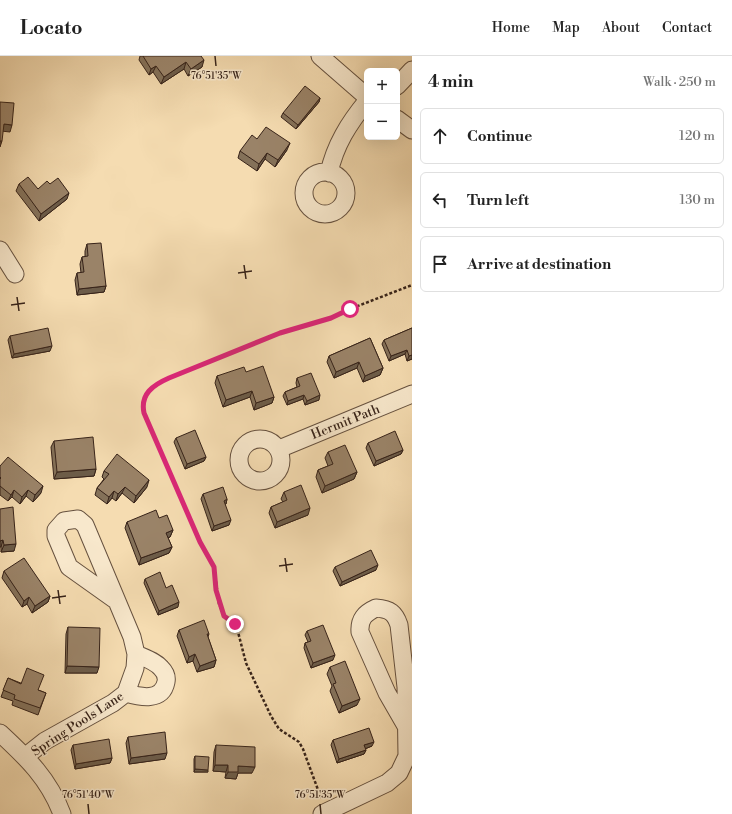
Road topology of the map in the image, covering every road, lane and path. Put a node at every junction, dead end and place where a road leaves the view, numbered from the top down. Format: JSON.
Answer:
{"nodes":[{"id":1,"x":320,"y":56,"type":"edge"},
{"id":2,"x":412,"y":70,"type":"edge"},
{"id":3,"x":400,"y":83,"type":"edge"},
{"id":4,"x":364,"y":94,"type":"edge"},
{"id":5,"x":364,"y":104,"type":"edge"},
{"id":6,"x":400,"y":121,"type":"edge"},
{"id":7,"x":412,"y":130,"type":"edge"},
{"id":8,"x":329,"y":173,"type":"dead end"},
{"id":9,"x":0,"y":250,"type":"edge"},
{"id":10,"x":15,"y":274,"type":"dead end"},
{"id":11,"x":412,"y":285,"type":"edge"},
{"id":12,"x":412,"y":394,"type":"edge"},
{"id":13,"x":279,"y":449,"type":"dead end"},
{"id":14,"x":114,"y":599,"type":"dead end"},
{"id":15,"x":136,"y":654,"type":"junction"},
{"id":16,"x":126,"y":693,"type":"junction"},
{"id":17,"x":406,"y":726,"type":"junction"},
{"id":18,"x":0,"y":733,"type":"edge"},
{"id":19,"x":26,"y":756,"type":"junction"},
{"id":20,"x":324,"y":813,"type":"edge"},
{"id":21,"x":62,"y":814,"type":"edge"}],
"edges":[{"from":1,"to":4,"type":"street"},
{"from":2,"to":3,"type":"street"},
{"from":5,"to":8,"type":"street"},
{"from":6,"to":7,"type":"street"},
{"from":9,"to":10,"type":"street"},
{"from":11,"to":20,"type":"path"},
{"from":12,"to":13,"type":"street","name":"Hermit Path"},
{"from":14,"to":15,"type":"street","name":"Spring Pools Lane"},
{"from":15,"to":16,"type":"street","name":"Spring Pools Lane"},
{"from":15,"to":16,"type":"street"},
{"from":16,"to":19,"type":"street","name":"Spring Pools Lane"},
{"from":17,"to":17,"type":"street"},
{"from":17,"to":20,"type":"street"},
{"from":18,"to":19,"type":"street"},
{"from":19,"to":21,"type":"street"}]}
